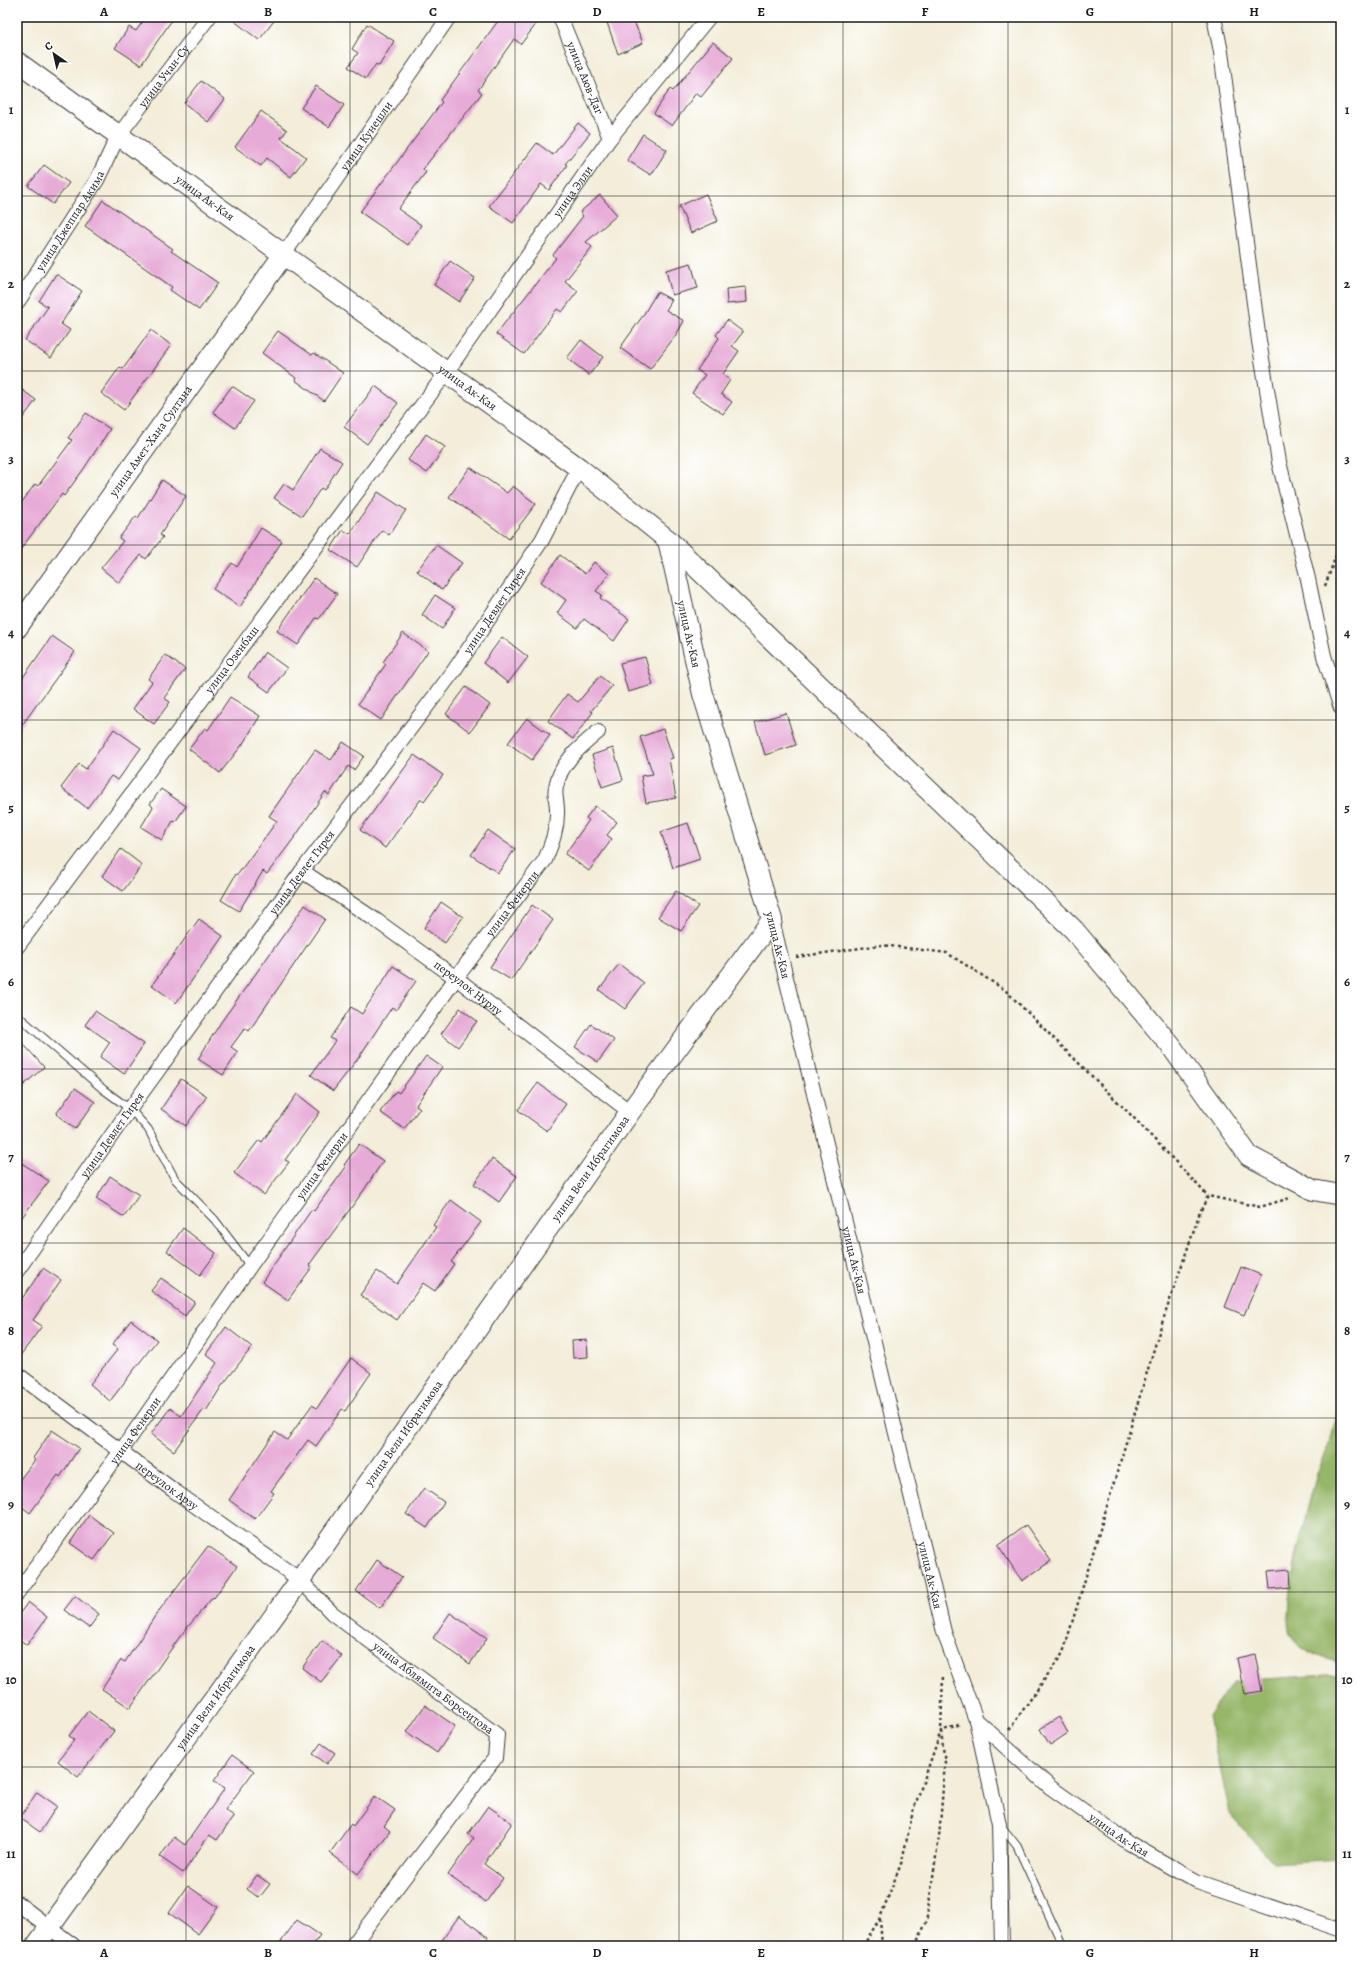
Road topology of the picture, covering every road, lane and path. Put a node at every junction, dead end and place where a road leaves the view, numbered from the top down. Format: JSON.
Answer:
{"nodes":[{"id":1,"x":209,"y":17,"type":"edge"},
{"id":2,"x":449,"y":17,"type":"edge"},
{"id":3,"x":560,"y":17,"type":"edge"},
{"id":4,"x":709,"y":17,"type":"edge"},
{"id":5,"x":1214,"y":17,"type":"edge"},
{"id":6,"x":17,"y":62,"type":"edge"},
{"id":7,"x":118,"y":136,"type":"junction"},
{"id":8,"x":610,"y":138,"type":"junction"},
{"id":9,"x":284,"y":254,"type":"junction"},
{"id":10,"x":17,"y":303,"type":"edge"},
{"id":11,"x":446,"y":373,"type":"junction"},
{"id":12,"x":579,"y":468,"type":"junction"},
{"id":13,"x":668,"y":540,"type":"junction"},
{"id":14,"x":1341,"y":542,"type":"edge"},
{"id":15,"x":1315,"y":615,"type":"junction"},
{"id":16,"x":17,"y":628,"type":"edge"},
{"id":17,"x":1341,"y":708,"type":"edge"},
{"id":18,"x":598,"y":732,"type":"dead end"},
{"id":19,"x":302,"y":871,"type":"junction"},
{"id":20,"x":772,"y":920,"type":"junction"},
{"id":21,"x":17,"y":947,"type":"edge"},
{"id":22,"x":782,"y":960,"type":"junction"},
{"id":23,"x":456,"y":978,"type":"junction"},
{"id":24,"x":17,"y":1016,"type":"edge"},
{"id":25,"x":130,"y":1109,"type":"junction"},
{"id":26,"x":630,"y":1112,"type":"junction"},
{"id":27,"x":1313,"y":1190,"type":"junction"},
{"id":28,"x":1341,"y":1193,"type":"edge"},
{"id":29,"x":1208,"y":1196,"type":"junction"},
{"id":30,"x":250,"y":1266,"type":"junction"},
{"id":31,"x":17,"y":1271,"type":"edge"},
{"id":32,"x":17,"y":1374,"type":"edge"},
{"id":33,"x":121,"y":1452,"type":"junction"},
{"id":34,"x":300,"y":1580,"type":"junction"},
{"id":35,"x":17,"y":1593,"type":"edge"},
{"id":36,"x":943,"y":1670,"type":"dead end"},
{"id":37,"x":976,"y":1720,"type":"junction"},
{"id":38,"x":941,"y":1731,"type":"junction"},
{"id":39,"x":1000,"y":1742,"type":"junction"},
{"id":40,"x":999,"y":1824,"type":"junction"},
{"id":41,"x":17,"y":1903,"type":"edge"},
{"id":42,"x":880,"y":1918,"type":"junction"},
{"id":43,"x":50,"y":1928,"type":"junction"},
{"id":44,"x":1341,"y":1930,"type":"edge"},
{"id":45,"x":36,"y":1946,"type":"edge"},
{"id":46,"x":74,"y":1946,"type":"edge"},
{"id":47,"x":352,"y":1946,"type":"edge"},
{"id":48,"x":863,"y":1946,"type":"edge"},
{"id":49,"x":882,"y":1946,"type":"edge"},
{"id":50,"x":915,"y":1946,"type":"edge"},
{"id":51,"x":1002,"y":1946,"type":"edge"},
{"id":52,"x":1063,"y":1946,"type":"edge"}],
"edges":[{"from":1,"to":7,"type":"street","name":"улица Учан-Су"},
{"from":2,"to":9,"type":"street","name":"улица Кунешли"},
{"from":3,"to":8,"type":"street","name":"улица Аюв-Даг"},
{"from":4,"to":8,"type":"street","name":"улица Элли"},
{"from":5,"to":15,"type":"street"},
{"from":6,"to":7,"type":"street","name":"улица Ак-Кая"},
{"from":7,"to":9,"type":"street","name":"улица Ак-Кая"},
{"from":7,"to":10,"type":"street","name":"улица Джеппар Акима"},
{"from":8,"to":11,"type":"street","name":"улица Элли"},
{"from":9,"to":11,"type":"street","name":"улица Ак-Кая"},
{"from":9,"to":16,"type":"street","name":"улица Амет-Хана Султана"},
{"from":11,"to":12,"type":"street","name":"улица Ак-Кая"},
{"from":11,"to":21,"type":"street","name":"улица Озенбаш"},
{"from":12,"to":13,"type":"street","name":"улица Ак-Кая"},
{"from":12,"to":19,"type":"street","name":"улица Девлет Гирея"},
{"from":13,"to":20,"type":"street","name":"улица Ак-Кая"},
{"from":13,"to":27,"type":"street"},
{"from":14,"to":15,"type":"path"},
{"from":15,"to":17,"type":"street"},
{"from":18,"to":23,"type":"street","name":"улица Фенерли"},
{"from":19,"to":23,"type":"street","name":"переулок Нурлу"},
{"from":19,"to":25,"type":"street","name":"улица Девлет Гирея"},
{"from":20,"to":22,"type":"street","name":"улица Ак-Кая"},
{"from":20,"to":26,"type":"street","name":"улица Вели Ибрагимова"},
{"from":22,"to":29,"type":"path"},
{"from":22,"to":37,"type":"street","name":"улица Ак-Кая"},
{"from":23,"to":26,"type":"street","name":"переулок Нурлу"},
{"from":23,"to":30,"type":"street","name":"улица Фенерли"},
{"from":24,"to":25,"type":"lane"},
{"from":25,"to":30,"type":"lane"},
{"from":25,"to":31,"type":"street","name":"улица Девлет Гирея"},
{"from":26,"to":34,"type":"street","name":"улица Вели Ибрагимова"},
{"from":27,"to":28,"type":"street"},
{"from":27,"to":29,"type":"path"},
{"from":29,"to":39,"type":"path"},
{"from":30,"to":33,"type":"street","name":"улица Фенерли"},
{"from":32,"to":33,"type":"street","name":"переулок Арзу"},
{"from":33,"to":34,"type":"street","name":"переулок Арзу"},
{"from":33,"to":35,"type":"street","name":"улица Фенерли"},
{"from":34,"to":43,"type":"street","name":"улица Вели Ибрагимова"},
{"from":34,"to":47,"type":"street","name":"улица Аблямита Борсеитова"},
{"from":36,"to":38,"type":"path"},
{"from":37,"to":38,"type":"path"},
{"from":37,"to":39,"type":"street","name":"улица Ак-Кая"},
{"from":37,"to":40,"type":"street"},
{"from":38,"to":42,"type":"path"},
{"from":38,"to":50,"type":"path"},
{"from":39,"to":44,"type":"street","name":"улица Ак-Кая"},
{"from":40,"to":51,"type":"street"},
{"from":40,"to":52,"type":"lane"},
{"from":41,"to":43,"type":"street"},
{"from":42,"to":48,"type":"path"},
{"from":42,"to":49,"type":"path"},
{"from":43,"to":45,"type":"street","name":"улица Вели Ибрагимова"},
{"from":43,"to":46,"type":"street"}]}
